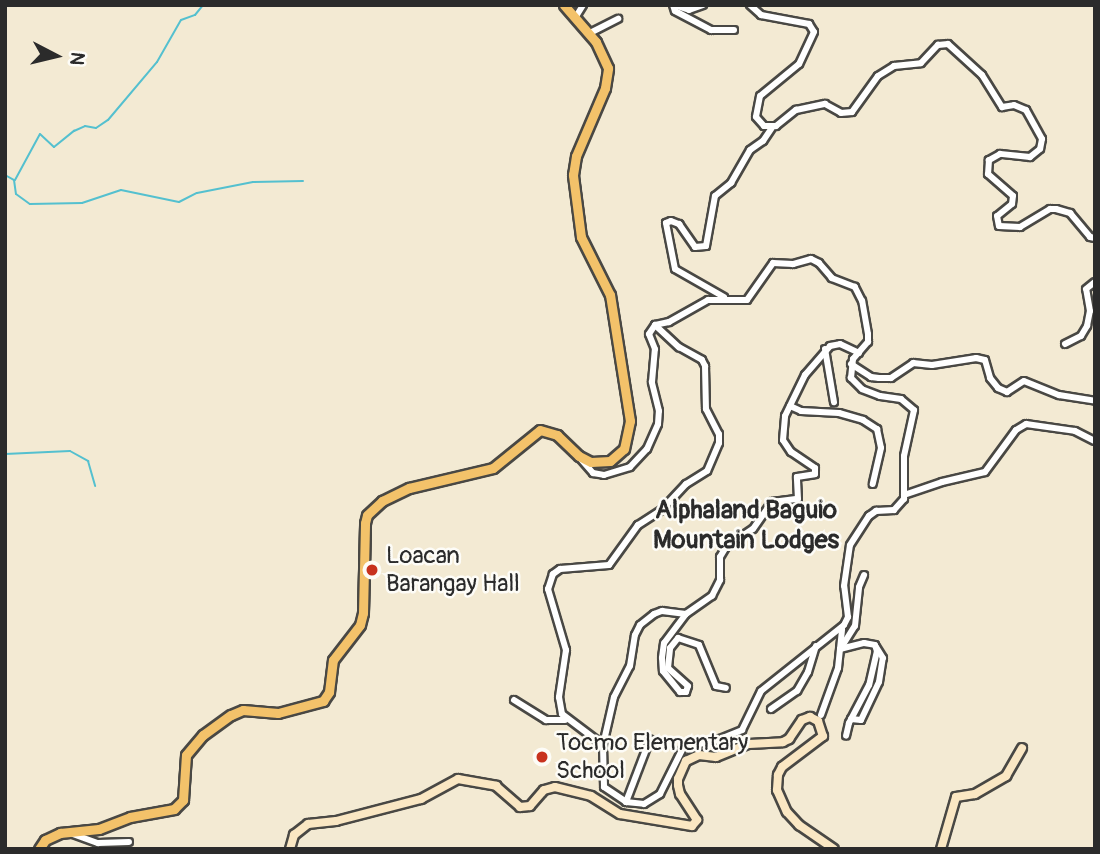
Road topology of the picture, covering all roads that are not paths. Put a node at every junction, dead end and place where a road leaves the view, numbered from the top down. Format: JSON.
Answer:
{"nodes":[{"id":1,"x":565,"y":5,"type":"edge"},
{"id":2,"x":583,"y":5,"type":"edge"},
{"id":3,"x":673,"y":5,"type":"edge"},
{"id":4,"x":702,"y":5,"type":"edge"},
{"id":5,"x":750,"y":5,"type":"edge"},
{"id":6,"x":574,"y":19,"type":"junction"},
{"id":7,"x":618,"y":19,"type":"dead end"},
{"id":8,"x":734,"y":30,"type":"dead end"},
{"id":9,"x":588,"y":34,"type":"junction"},
{"id":10,"x":773,"y":127,"type":"junction"},
{"id":11,"x":1095,"y":238,"type":"edge"},
{"id":12,"x":1095,"y":282,"type":"edge"},
{"id":13,"x":725,"y":298,"type":"junction"},
{"id":14,"x":669,"y":322,"type":"junction"},
{"id":15,"x":655,"y":325,"type":"junction"},
{"id":16,"x":663,"y":332,"type":"junction"},
{"id":17,"x":1065,"y":344,"type":"dead end"},
{"id":18,"x":825,"y":349,"type":"junction"},
{"id":19,"x":859,"y":353,"type":"junction"},
{"id":20,"x":851,"y":364,"type":"junction"},
{"id":21,"x":1095,"y":401,"type":"edge"},
{"id":22,"x":834,"y":402,"type":"dead end"},
{"id":23,"x":790,"y":406,"type":"junction"},
{"id":24,"x":1095,"y":440,"type":"edge"},
{"id":25,"x":579,"y":456,"type":"junction"},
{"id":26,"x":873,"y":484,"type":"dead end"},
{"id":27,"x":904,"y":495,"type":"junction"},
{"id":28,"x":864,"y":575,"type":"dead end"},
{"id":29,"x":686,"y":614,"type":"junction"},
{"id":30,"x":842,"y":627,"type":"junction"},
{"id":31,"x":816,"y":646,"type":"junction"},
{"id":32,"x":840,"y":649,"type":"junction"},
{"id":33,"x":726,"y":688,"type":"dead end"},
{"id":34,"x":514,"y":700,"type":"dead end"},
{"id":35,"x":771,"y":709,"type":"dead end"},
{"id":36,"x":821,"y":715,"type":"dead end"},
{"id":37,"x":565,"y":720,"type":"junction"},
{"id":38,"x":846,"y":736,"type":"dead end"},
{"id":39,"x":650,"y":739,"type":"dead end"},
{"id":40,"x":603,"y":745,"type":"junction"},
{"id":41,"x":1022,"y":748,"type":"dead end"},
{"id":42,"x":626,"y":802,"type":"junction"},
{"id":43,"x":68,"y":832,"type":"junction"},
{"id":44,"x":129,"y":842,"type":"dead end"},
{"id":45,"x":38,"y":849,"type":"edge"},
{"id":46,"x":290,"y":849,"type":"edge"},
{"id":47,"x":834,"y":849,"type":"edge"},
{"id":48,"x":941,"y":849,"type":"edge"}],
"edges":[{"from":1,"to":6,"type":"main road"},
{"from":2,"to":6,"type":"street"},
{"from":3,"to":4,"type":"street"},
{"from":3,"to":8,"type":"street"},
{"from":5,"to":10,"type":"street"},
{"from":6,"to":9,"type":"main road"},
{"from":7,"to":9,"type":"street"},
{"from":9,"to":25,"type":"main road"},
{"from":10,"to":11,"type":"street"},
{"from":10,"to":13,"type":"street"},
{"from":12,"to":17,"type":"street"},
{"from":13,"to":14,"type":"street"},
{"from":13,"to":19,"type":"street"},
{"from":14,"to":15,"type":"street"},
{"from":14,"to":16,"type":"street"},
{"from":15,"to":16,"type":"street"},
{"from":15,"to":25,"type":"street"},
{"from":16,"to":37,"type":"street"},
{"from":18,"to":19,"type":"street"},
{"from":18,"to":22,"type":"street"},
{"from":18,"to":23,"type":"street"},
{"from":19,"to":20,"type":"street"},
{"from":20,"to":21,"type":"street"},
{"from":20,"to":27,"type":"street"},
{"from":23,"to":26,"type":"street"},
{"from":23,"to":29,"type":"street"},
{"from":24,"to":27,"type":"street"},
{"from":25,"to":43,"type":"main road"},
{"from":27,"to":30,"type":"street"},
{"from":28,"to":32,"type":"street"},
{"from":29,"to":33,"type":"street"},
{"from":29,"to":40,"type":"street"},
{"from":30,"to":31,"type":"street"},
{"from":30,"to":32,"type":"street"},
{"from":31,"to":35,"type":"street"},
{"from":31,"to":42,"type":"street"},
{"from":32,"to":36,"type":"street"},
{"from":32,"to":38,"type":"street"},
{"from":34,"to":37,"type":"street"},
{"from":37,"to":40,"type":"street"},
{"from":39,"to":42,"type":"street"},
{"from":40,"to":42,"type":"street"},
{"from":41,"to":48,"type":"street"},
{"from":43,"to":44,"type":"street"},
{"from":43,"to":45,"type":"main road"},
{"from":46,"to":47,"type":"street"}]}
